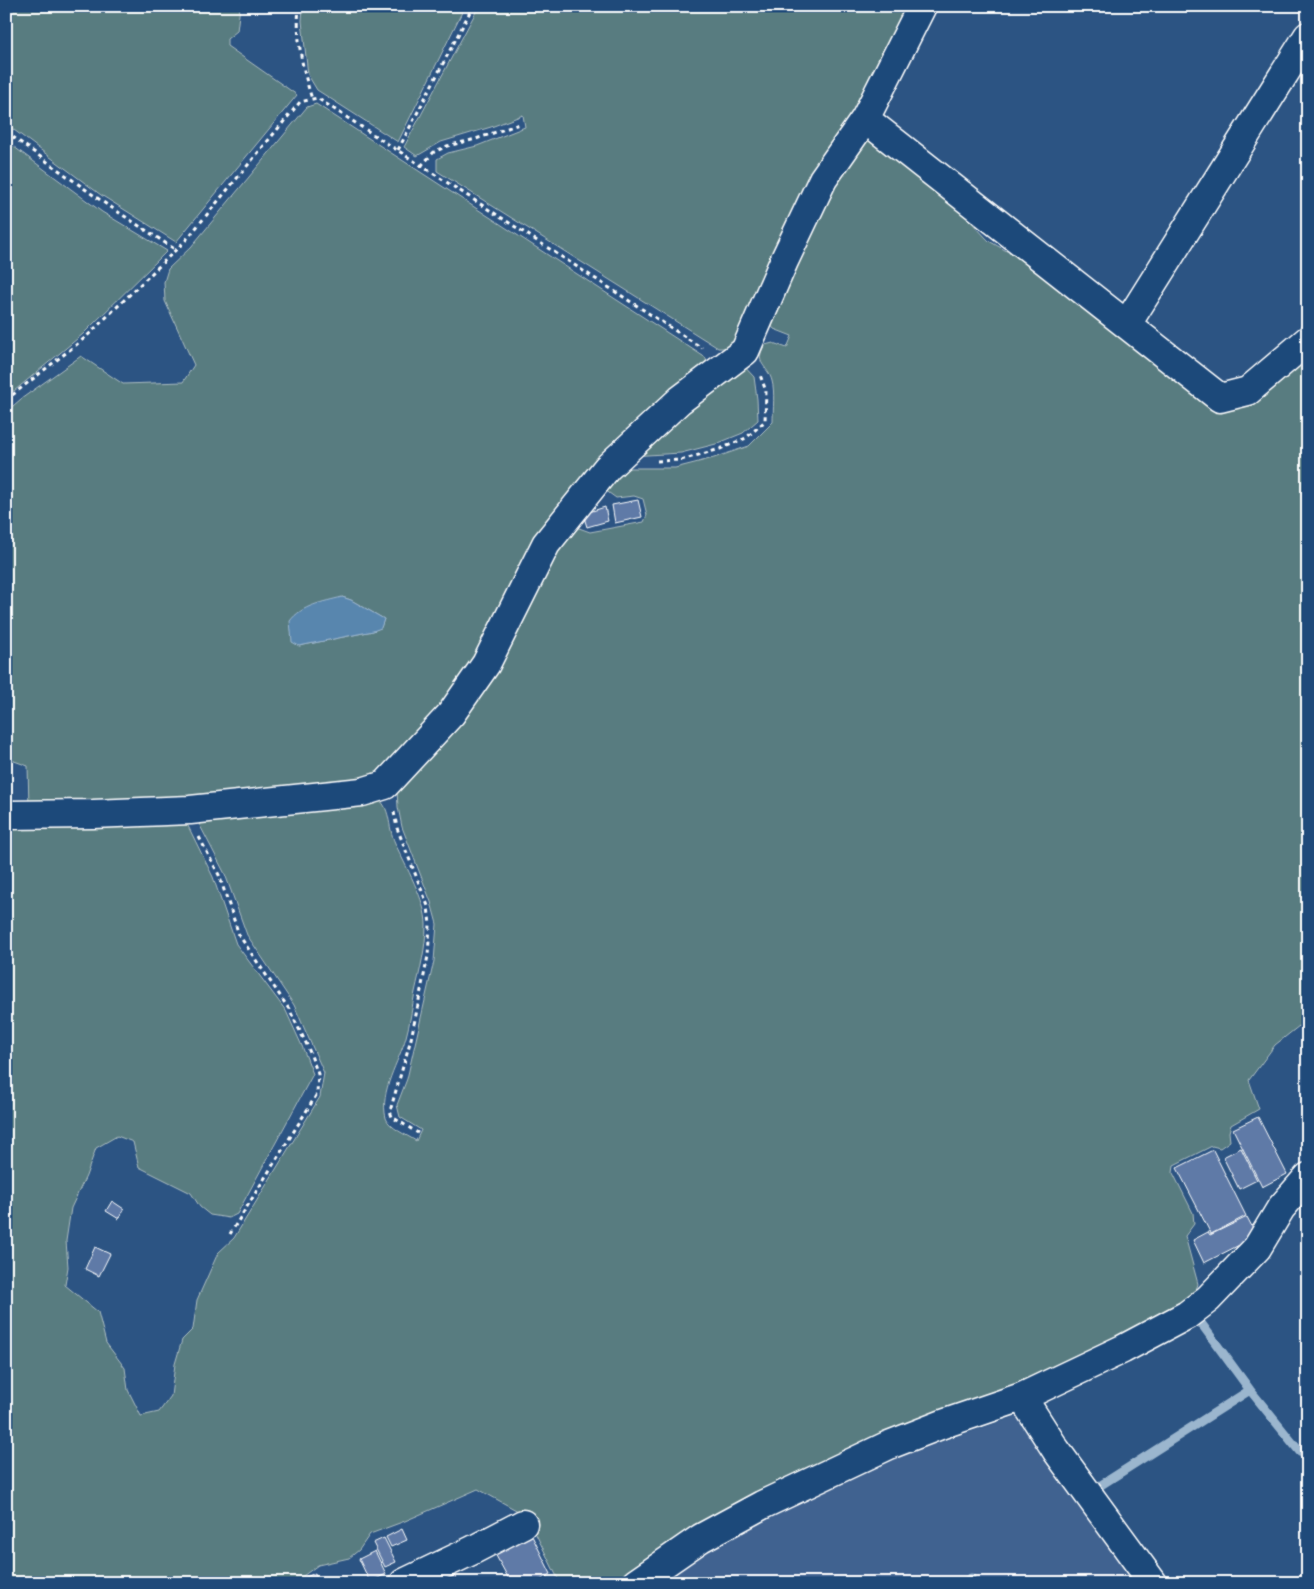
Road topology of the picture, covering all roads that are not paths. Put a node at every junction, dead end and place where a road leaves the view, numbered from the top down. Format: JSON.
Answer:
{"nodes":[{"id":1,"x":922,"y":6,"type":"edge"},
{"id":2,"x":1308,"y":36,"type":"edge"},
{"id":3,"x":865,"y":119,"type":"junction"},
{"id":4,"x":1127,"y":324,"type":"junction"},
{"id":5,"x":1308,"y":340,"type":"edge"},
{"id":6,"x":6,"y":815,"type":"edge"},
{"id":7,"x":1308,"y":1177,"type":"edge"},
{"id":8,"x":1022,"y":1396,"type":"junction"},
{"id":9,"x":523,"y":1524,"type":"dead end"},
{"id":10,"x":404,"y":1583,"type":"edge"},
{"id":11,"x":636,"y":1583,"type":"edge"},
{"id":12,"x":1153,"y":1583,"type":"edge"}],
"edges":[{"from":1,"to":3,"type":"street"},
{"from":2,"to":4,"type":"street"},
{"from":3,"to":4,"type":"street"},
{"from":3,"to":6,"type":"street"},
{"from":4,"to":5,"type":"street"},
{"from":7,"to":8,"type":"street"},
{"from":8,"to":11,"type":"street"},
{"from":8,"to":12,"type":"street"},
{"from":9,"to":10,"type":"street"}]}
